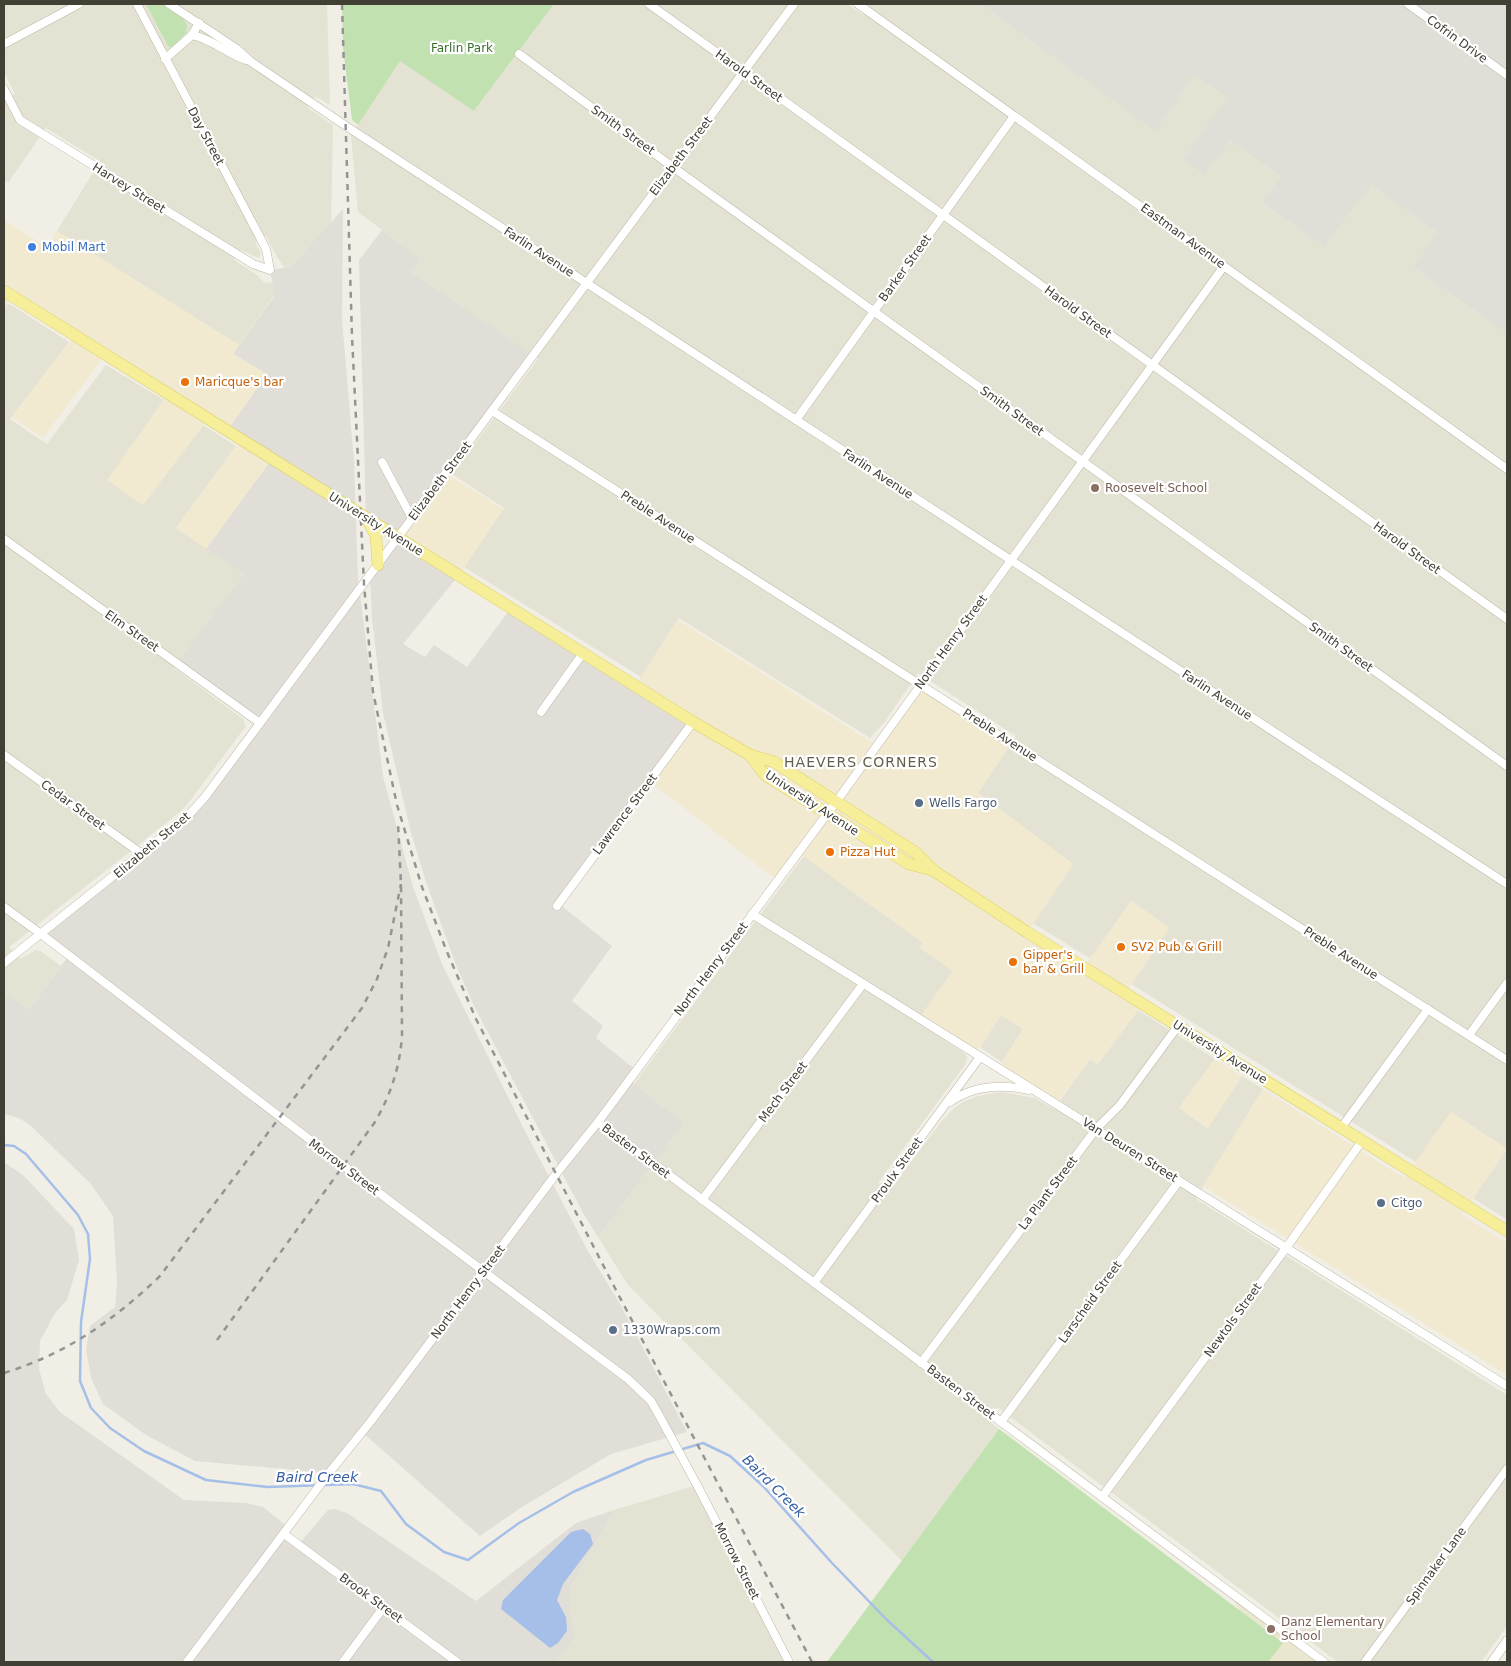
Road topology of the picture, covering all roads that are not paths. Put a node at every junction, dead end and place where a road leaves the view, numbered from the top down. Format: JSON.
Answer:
{"nodes":[{"id":1,"x":79,"y":4,"type":"edge"},
{"id":2,"x":137,"y":4,"type":"edge"},
{"id":3,"x":169,"y":4,"type":"edge"},
{"id":4,"x":649,"y":4,"type":"edge"},
{"id":5,"x":794,"y":4,"type":"edge"},
{"id":6,"x":858,"y":4,"type":"edge"},
{"id":7,"x":1408,"y":4,"type":"edge"},
{"id":8,"x":199,"y":24,"type":"junction"},
{"id":9,"x":192,"y":35,"type":"junction"},
{"id":10,"x":4,"y":44,"type":"edge"},
{"id":11,"x":519,"y":54,"type":"dead end"},
{"id":12,"x":166,"y":60,"type":"junction"},
{"id":13,"x":250,"y":61,"type":"junction"},
{"id":14,"x":744,"y":72,"type":"junction"},
{"id":15,"x":1507,"y":75,"type":"edge"},
{"id":16,"x":4,"y":89,"type":"edge"},
{"id":17,"x":1014,"y":116,"type":"junction"},
{"id":18,"x":673,"y":167,"type":"junction"},
{"id":19,"x":943,"y":215,"type":"junction"},
{"id":20,"x":1224,"y":266,"type":"junction"},
{"id":21,"x":270,"y":270,"type":"joint"},
{"id":22,"x":586,"y":283,"type":"junction"},
{"id":23,"x":4,"y":291,"type":"edge"},
{"id":24,"x":874,"y":312,"type":"junction"},
{"id":25,"x":1152,"y":365,"type":"junction"},
{"id":26,"x":492,"y":411,"type":"junction"},
{"id":27,"x":796,"y":420,"type":"junction"},
{"id":28,"x":1082,"y":461,"type":"junction"},
{"id":29,"x":382,"y":462,"type":"dead end"},
{"id":30,"x":1507,"y":469,"type":"edge"},
{"id":31,"x":366,"y":518,"type":"junction"},
{"id":32,"x":412,"y":518,"type":"junction"},
{"id":33,"x":398,"y":538,"type":"junction"},
{"id":34,"x":4,"y":539,"type":"edge"},
{"id":35,"x":1010,"y":560,"type":"junction"},
{"id":36,"x":378,"y":565,"type":"junction"},
{"id":37,"x":1507,"y":619,"type":"edge"},
{"id":38,"x":583,"y":653,"type":"junction"},
{"id":39,"x":920,"y":684,"type":"junction"},
{"id":40,"x":540,"y":712,"type":"dead end"},
{"id":41,"x":693,"y":722,"type":"junction"},
{"id":42,"x":260,"y":723,"type":"junction"},
{"id":43,"x":4,"y":755,"type":"edge"},
{"id":44,"x":750,"y":755,"type":"junction"},
{"id":45,"x":1507,"y":766,"type":"edge"},
{"id":46,"x":836,"y":802,"type":"junction"},
{"id":47,"x":827,"y":814,"type":"junction"},
{"id":48,"x":142,"y":854,"type":"junction"},
{"id":49,"x":934,"y":871,"type":"junction"},
{"id":50,"x":1507,"y":884,"type":"edge"},
{"id":51,"x":556,"y":906,"type":"dead end"},
{"id":52,"x":4,"y":907,"type":"edge"},
{"id":53,"x":752,"y":914,"type":"junction"},
{"id":54,"x":41,"y":934,"type":"junction"},
{"id":55,"x":4,"y":963,"type":"edge"},
{"id":56,"x":1507,"y":983,"type":"edge"},
{"id":57,"x":863,"y":984,"type":"junction"},
{"id":58,"x":1428,"y":1009,"type":"junction"},
{"id":59,"x":1178,"y":1026,"type":"junction"},
{"id":60,"x":1469,"y":1035,"type":"junction"},
{"id":61,"x":980,"y":1057,"type":"junction"},
{"id":62,"x":1507,"y":1060,"type":"edge"},
{"id":63,"x":1039,"y":1094,"type":"junction"},
{"id":64,"x":941,"y":1110,"type":"junction"},
{"id":65,"x":598,"y":1122,"type":"junction"},
{"id":66,"x":1341,"y":1128,"type":"junction"},
{"id":67,"x":1096,"y":1129,"type":"junction"},
{"id":68,"x":1362,"y":1141,"type":"junction"},
{"id":69,"x":1179,"y":1181,"type":"junction"},
{"id":70,"x":702,"y":1200,"type":"junction"},
{"id":71,"x":1507,"y":1232,"type":"edge"},
{"id":72,"x":1286,"y":1248,"type":"junction"},
{"id":73,"x":484,"y":1272,"type":"junction"},
{"id":74,"x":814,"y":1283,"type":"junction"},
{"id":75,"x":921,"y":1363,"type":"junction"},
{"id":76,"x":1507,"y":1386,"type":"edge"},
{"id":77,"x":1001,"y":1422,"type":"junction"},
{"id":78,"x":1507,"y":1469,"type":"edge"},
{"id":79,"x":1102,"y":1497,"type":"junction"},
{"id":80,"x":284,"y":1534,"type":"junction"},
{"id":81,"x":383,"y":1608,"type":"junction"},
{"id":82,"x":1507,"y":1641,"type":"edge"},
{"id":83,"x":187,"y":1662,"type":"edge"},
{"id":84,"x":343,"y":1662,"type":"edge"},
{"id":85,"x":458,"y":1662,"type":"edge"},
{"id":86,"x":788,"y":1662,"type":"edge"},
{"id":87,"x":1324,"y":1662,"type":"edge"},
{"id":88,"x":1365,"y":1662,"type":"edge"},
{"id":89,"x":1492,"y":1662,"type":"edge"}],
"edges":[{"from":1,"to":10,"type":"street"},
{"from":2,"to":12,"type":"street","name":"Day Street"},
{"from":3,"to":8,"type":"street","name":"Farlin Avenue"},
{"from":4,"to":14,"type":"street","name":"Harold Street"},
{"from":5,"to":14,"type":"street","name":"Elizabeth Street"},
{"from":6,"to":17,"type":"street","name":"Eastman Avenue"},
{"from":7,"to":15,"type":"street","name":"Cofrin Drive"},
{"from":8,"to":9,"type":"street"},
{"from":8,"to":13,"type":"street","name":"Farlin Avenue"},
{"from":9,"to":12,"type":"street"},
{"from":9,"to":13,"type":"street","name":"Farlin Avenue"},
{"from":11,"to":18,"type":"street","name":"Smith Street"},
{"from":12,"to":21,"type":"street","name":"Day Street"},
{"from":13,"to":22,"type":"street","name":"Farlin Avenue"},
{"from":14,"to":18,"type":"street","name":"Elizabeth Street"},
{"from":14,"to":19,"type":"street","name":"Harold Street"},
{"from":16,"to":21,"type":"street","name":"Harvey Street"},
{"from":17,"to":19,"type":"street","name":"Barker Street"},
{"from":17,"to":20,"type":"street","name":"Eastman Avenue"},
{"from":18,"to":22,"type":"street","name":"Elizabeth Street"},
{"from":18,"to":24,"type":"street","name":"Smith Street"},
{"from":19,"to":24,"type":"street","name":"Barker Street"},
{"from":19,"to":25,"type":"street","name":"Harold Street"},
{"from":20,"to":25,"type":"street","name":"North Henry Street"},
{"from":20,"to":30,"type":"street","name":"Eastman Avenue"},
{"from":22,"to":26,"type":"street","name":"Elizabeth Street"},
{"from":22,"to":27,"type":"street","name":"Farlin Avenue"},
{"from":23,"to":31,"type":"main road","name":"University Avenue"},
{"from":24,"to":27,"type":"street","name":"Barker Street"},
{"from":24,"to":28,"type":"street","name":"Smith Street"},
{"from":25,"to":28,"type":"street","name":"North Henry Street"},
{"from":25,"to":37,"type":"street","name":"Harold Street"},
{"from":26,"to":32,"type":"street","name":"Elizabeth Street"},
{"from":26,"to":39,"type":"street","name":"Preble Avenue"},
{"from":27,"to":35,"type":"street","name":"Farlin Avenue"},
{"from":28,"to":35,"type":"street","name":"North Henry Street"},
{"from":28,"to":45,"type":"street","name":"Smith Street"},
{"from":29,"to":32,"type":"street"},
{"from":31,"to":33,"type":"main road","name":"University Avenue"},
{"from":31,"to":36,"type":"main road"},
{"from":32,"to":33,"type":"street","name":"Elizabeth Street"},
{"from":33,"to":36,"type":"street","name":"Elizabeth Street"},
{"from":33,"to":38,"type":"main road","name":"University Avenue"},
{"from":34,"to":42,"type":"street","name":"Elm Street"},
{"from":35,"to":39,"type":"street","name":"North Henry Street"},
{"from":35,"to":50,"type":"street","name":"Farlin Avenue"},
{"from":36,"to":42,"type":"street","name":"Elizabeth Street"},
{"from":38,"to":40,"type":"street"},
{"from":38,"to":41,"type":"main road","name":"University Avenue"},
{"from":39,"to":46,"type":"street","name":"North Henry Street"},
{"from":39,"to":58,"type":"street","name":"Preble Avenue"},
{"from":41,"to":44,"type":"main road","name":"University Avenue"},
{"from":41,"to":51,"type":"street","name":"Lawrence Street"},
{"from":42,"to":48,"type":"street","name":"Elizabeth Street"},
{"from":43,"to":48,"type":"street","name":"Cedar Street"},
{"from":44,"to":46,"type":"main road","name":"University Avenue"},
{"from":44,"to":47,"type":"main road","name":"University Avenue"},
{"from":46,"to":47,"type":"street","name":"North Henry Street"},
{"from":46,"to":49,"type":"main road","name":"University Avenue"},
{"from":47,"to":49,"type":"main road","name":"University Avenue"},
{"from":47,"to":53,"type":"street","name":"North Henry Street"},
{"from":48,"to":54,"type":"street","name":"Elizabeth Street"},
{"from":49,"to":59,"type":"main road","name":"University Avenue"},
{"from":52,"to":54,"type":"street","name":"Morrow Street"},
{"from":53,"to":57,"type":"street","name":"Van Deuren Street"},
{"from":53,"to":65,"type":"street","name":"North Henry Street"},
{"from":54,"to":55,"type":"street","name":"Elizabeth Street"},
{"from":54,"to":73,"type":"street","name":"Morrow Street"},
{"from":56,"to":60,"type":"street"},
{"from":57,"to":61,"type":"street","name":"Van Deuren Street"},
{"from":57,"to":70,"type":"street","name":"Mech Street"},
{"from":58,"to":60,"type":"street","name":"Preble Avenue"},
{"from":58,"to":66,"type":"street"},
{"from":59,"to":66,"type":"main road","name":"University Avenue"},
{"from":59,"to":67,"type":"street","name":"La Plant Street"},
{"from":60,"to":62,"type":"street","name":"Preble Avenue"},
{"from":61,"to":63,"type":"street","name":"Van Deuren Street"},
{"from":61,"to":64,"type":"street","name":"Proulx Street"},
{"from":63,"to":64,"type":"street"},
{"from":63,"to":67,"type":"street","name":"Van Deuren Street"},
{"from":64,"to":74,"type":"street","name":"Proulx Street"},
{"from":65,"to":70,"type":"street","name":"Basten Street"},
{"from":65,"to":73,"type":"street","name":"North Henry Street"},
{"from":66,"to":68,"type":"main road","name":"University Avenue"},
{"from":67,"to":69,"type":"street","name":"Van Deuren Street"},
{"from":67,"to":75,"type":"street","name":"La Plant Street"},
{"from":68,"to":71,"type":"main road","name":"University Avenue"},
{"from":68,"to":72,"type":"street","name":"Newtols Street"},
{"from":69,"to":72,"type":"street","name":"Van Deuren Street"},
{"from":69,"to":77,"type":"street","name":"Larscheid Street"},
{"from":70,"to":74,"type":"street","name":"Basten Street"},
{"from":72,"to":76,"type":"street","name":"Van Deuren Street"},
{"from":72,"to":79,"type":"street","name":"Newtols Street"},
{"from":73,"to":80,"type":"street","name":"North Henry Street"},
{"from":73,"to":86,"type":"street","name":"Morrow Street"},
{"from":74,"to":75,"type":"street","name":"Basten Street"},
{"from":75,"to":77,"type":"street","name":"Basten Street"},
{"from":77,"to":79,"type":"street","name":"Basten Street"},
{"from":78,"to":88,"type":"street","name":"Spinnaker Lane"},
{"from":79,"to":87,"type":"street","name":"Basten Street"},
{"from":80,"to":81,"type":"street","name":"Brook Street"},
{"from":80,"to":83,"type":"street","name":"North Henry Street"},
{"from":81,"to":84,"type":"street"},
{"from":81,"to":85,"type":"street","name":"Brook Street"},
{"from":82,"to":89,"type":"street"}]}
